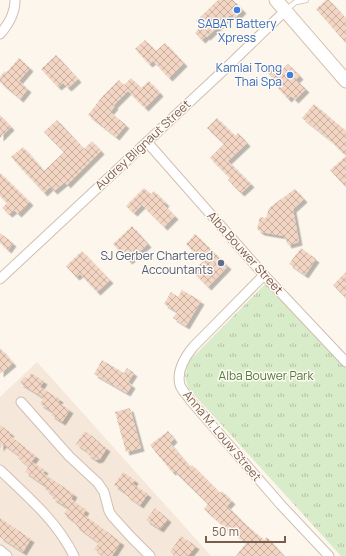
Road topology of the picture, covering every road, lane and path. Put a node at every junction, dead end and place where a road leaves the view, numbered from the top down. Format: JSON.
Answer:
{"nodes":[{"id":1,"x":15,"y":0,"type":"edge"},
{"id":2,"x":276,"y":0,"type":"edge"},
{"id":3,"x":305,"y":0,"type":"edge"},
{"id":4,"x":297,"y":1,"type":"edge"},
{"id":5,"x":286,"y":10,"type":"junction"},
{"id":6,"x":0,"y":34,"type":"edge"},
{"id":7,"x":346,"y":81,"type":"edge"},
{"id":8,"x":147,"y":142,"type":"junction"},
{"id":9,"x":264,"y":275,"type":"junction"},
{"id":10,"x":0,"y":279,"type":"edge"},
{"id":11,"x":346,"y":362,"type":"edge"},
{"id":12,"x":20,"y":402,"type":"dead end"},
{"id":13,"x":0,"y":470,"type":"edge"},
{"id":14,"x":0,"y":550,"type":"edge"},
{"id":15,"x":143,"y":554,"type":"edge"},
{"id":16,"x":7,"y":556,"type":"edge"},
{"id":17,"x":74,"y":556,"type":"edge"},
{"id":18,"x":329,"y":556,"type":"edge"}],
"edges":[{"from":1,"to":6,"type":"street"},
{"from":2,"to":5,"type":"street"},
{"from":3,"to":4,"type":"lane"},
{"from":4,"to":5,"type":"lane"},
{"from":5,"to":7,"type":"street"},
{"from":5,"to":8,"type":"street","name":"Audrey Blignaut Street"},
{"from":8,"to":9,"type":"street","name":"Alba Bouwer Street"},
{"from":8,"to":10,"type":"street","name":"Audrey Blignaut Street"},
{"from":9,"to":11,"type":"street","name":"Alba Bouwer Street"},
{"from":9,"to":18,"type":"street","name":"Anna M. Louw Street"},
{"from":12,"to":15,"type":"street"},
{"from":13,"to":17,"type":"street"},
{"from":14,"to":16,"type":"street"}]}
